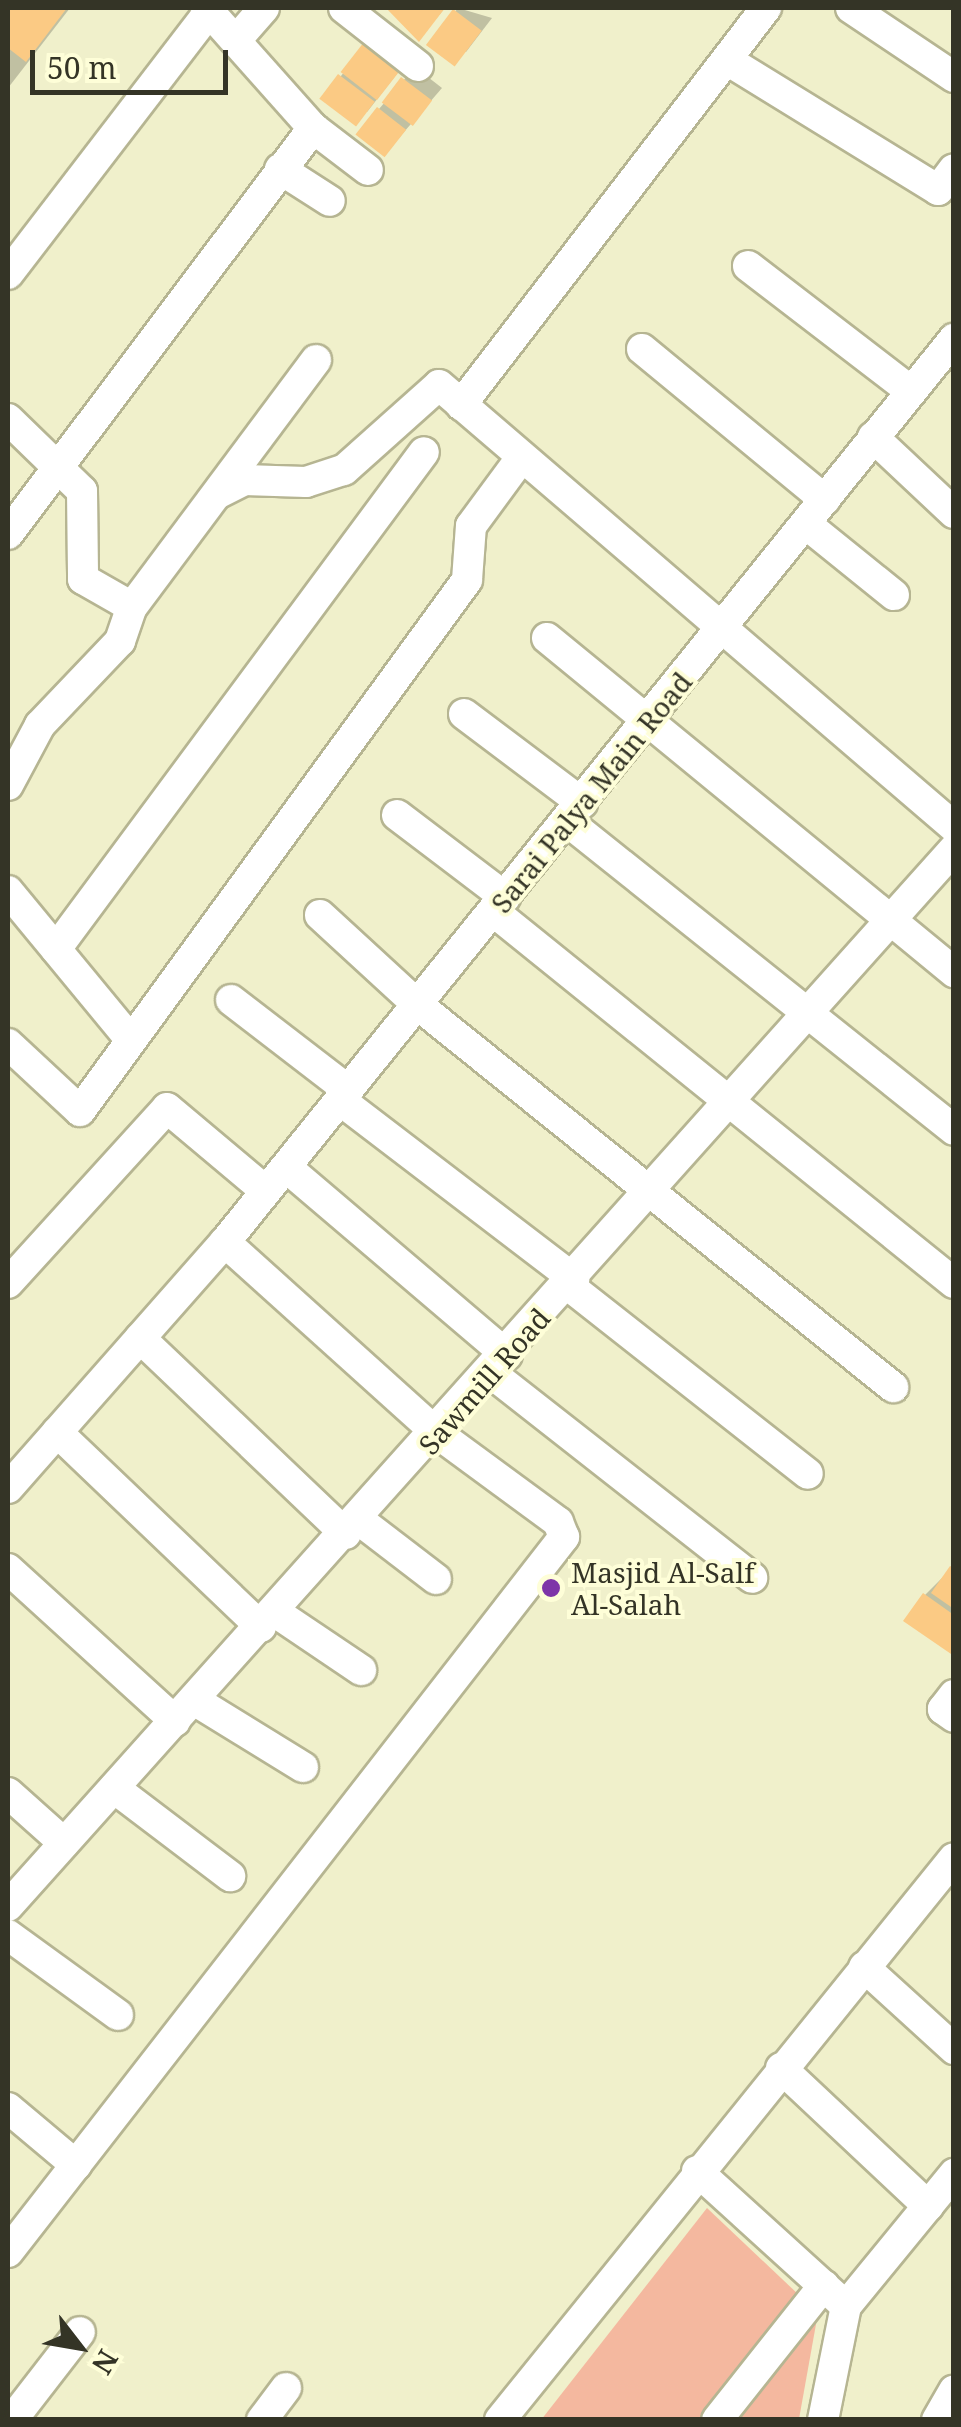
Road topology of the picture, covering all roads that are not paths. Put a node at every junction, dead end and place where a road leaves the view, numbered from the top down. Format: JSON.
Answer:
{"nodes":[{"id":1,"x":264,"y":8,"type":"edge"},
{"id":2,"x":344,"y":8,"type":"edge"},
{"id":3,"x":766,"y":8,"type":"edge"},
{"id":4,"x":851,"y":8,"type":"edge"},
{"id":5,"x":208,"y":9,"type":"edge"},
{"id":6,"x":238,"y":39,"type":"junction"},
{"id":7,"x":726,"y":60,"type":"junction"},
{"id":8,"x":418,"y":66,"type":"dead end"},
{"id":9,"x":954,"y":77,"type":"edge"},
{"id":10,"x":312,"y":128,"type":"junction"},
{"id":11,"x":280,"y":169,"type":"junction"},
{"id":12,"x":954,"y":169,"type":"edge"},
{"id":13,"x":368,"y":170,"type":"dead end"},
{"id":14,"x":330,"y":201,"type":"dead end"},
{"id":15,"x":748,"y":266,"type":"dead end"},
{"id":16,"x":8,"y":274,"type":"edge"},
{"id":17,"x":954,"y":339,"type":"edge"},
{"id":18,"x":642,"y":350,"type":"dead end"},
{"id":19,"x":316,"y":360,"type":"dead end"},
{"id":20,"x":911,"y":391,"type":"junction"},
{"id":21,"x":460,"y":405,"type":"junction"},
{"id":22,"x":8,"y":419,"type":"edge"},
{"id":23,"x":873,"y":438,"type":"junction"},
{"id":24,"x":424,"y":452,"type":"dead end"},
{"id":25,"x":521,"y":458,"type":"junction"},
{"id":26,"x":59,"y":468,"type":"junction"},
{"id":27,"x":217,"y":494,"type":"junction"},
{"id":28,"x":815,"y":512,"type":"junction"},
{"id":29,"x":954,"y":513,"type":"edge"},
{"id":30,"x":8,"y":534,"type":"edge"},
{"id":31,"x":894,"y":595,"type":"dead end"},
{"id":32,"x":132,"y":607,"type":"junction"},
{"id":33,"x":722,"y":634,"type":"junction"},
{"id":34,"x":547,"y":638,"type":"dead end"},
{"id":35,"x":464,"y":714,"type":"dead end"},
{"id":36,"x":648,"y":724,"type":"junction"},
{"id":37,"x":8,"y":784,"type":"edge"},
{"id":38,"x":574,"y":812,"type":"junction"},
{"id":39,"x":397,"y":815,"type":"dead end"},
{"id":40,"x":954,"y":827,"type":"edge"},
{"id":41,"x":954,"y":849,"type":"edge"},
{"id":42,"x":8,"y":891,"type":"edge"},
{"id":43,"x":500,"y":904,"type":"junction"},
{"id":44,"x":320,"y":915,"type":"dead end"},
{"id":45,"x":889,"y":920,"type":"junction"},
{"id":46,"x":56,"y":949,"type":"junction"},
{"id":47,"x":954,"y":972,"type":"edge"},
{"id":48,"x":231,"y":1000,"type":"dead end"},
{"id":49,"x":418,"y":1005,"type":"junction"},
{"id":50,"x":805,"y":1015,"type":"junction"},
{"id":51,"x":131,"y":1040,"type":"junction"},
{"id":52,"x":8,"y":1044,"type":"edge"},
{"id":53,"x":344,"y":1095,"type":"junction"},
{"id":54,"x":728,"y":1103,"type":"junction"},
{"id":55,"x":954,"y":1130,"type":"edge"},
{"id":56,"x":276,"y":1179,"type":"junction"},
{"id":57,"x":648,"y":1194,"type":"junction"},
{"id":58,"x":225,"y":1242,"type":"junction"},
{"id":59,"x":571,"y":1282,"type":"junction"},
{"id":60,"x":8,"y":1283,"type":"edge"},
{"id":61,"x":954,"y":1283,"type":"edge"},
{"id":62,"x":140,"y":1338,"type":"junction"},
{"id":63,"x":499,"y":1364,"type":"junction"},
{"id":64,"x":893,"y":1387,"type":"dead end"},
{"id":65,"x":57,"y":1432,"type":"junction"},
{"id":66,"x":438,"y":1434,"type":"junction"},
{"id":67,"x":808,"y":1474,"type":"dead end"},
{"id":68,"x":8,"y":1488,"type":"edge"},
{"id":69,"x":352,"y":1527,"type":"junction"},
{"id":70,"x":8,"y":1569,"type":"edge"},
{"id":71,"x":752,"y":1578,"type":"dead end"},
{"id":72,"x":436,"y":1579,"type":"dead end"},
{"id":73,"x":268,"y":1620,"type":"junction"},
{"id":74,"x":361,"y":1670,"type":"dead end"},
{"id":75,"x":954,"y":1695,"type":"edge"},
{"id":76,"x":185,"y":1710,"type":"junction"},
{"id":77,"x":954,"y":1717,"type":"edge"},
{"id":78,"x":303,"y":1768,"type":"dead end"},
{"id":79,"x":114,"y":1788,"type":"junction"},
{"id":80,"x":8,"y":1793,"type":"edge"},
{"id":81,"x":64,"y":1843,"type":"junction"},
{"id":82,"x":954,"y":1858,"type":"edge"},
{"id":83,"x":230,"y":1876,"type":"dead end"},
{"id":84,"x":8,"y":1906,"type":"edge"},
{"id":85,"x":8,"y":1935,"type":"edge"},
{"id":86,"x":864,"y":1967,"type":"junction"},
{"id":87,"x":118,"y":2015,"type":"dead end"},
{"id":88,"x":954,"y":2050,"type":"edge"},
{"id":89,"x":781,"y":2068,"type":"junction"},
{"id":90,"x":8,"y":2108,"type":"edge"},
{"id":91,"x":76,"y":2165,"type":"junction"},
{"id":92,"x":697,"y":2171,"type":"junction"},
{"id":93,"x":954,"y":2174,"type":"edge"},
{"id":94,"x":928,"y":2206,"type":"junction"},
{"id":95,"x":8,"y":2252,"type":"edge"},
{"id":96,"x":835,"y":2295,"type":"junction"},
{"id":97,"x":80,"y":2332,"type":"dead end"},
{"id":98,"x":286,"y":2388,"type":"dead end"},
{"id":99,"x":954,"y":2391,"type":"edge"},
{"id":100,"x":12,"y":2420,"type":"edge"},
{"id":101,"x":262,"y":2420,"type":"edge"},
{"id":102,"x":500,"y":2420,"type":"edge"},
{"id":103,"x":717,"y":2420,"type":"edge"},
{"id":104,"x":823,"y":2420,"type":"edge"},
{"id":105,"x":938,"y":2420,"type":"edge"}],
"edges":[{"from":1,"to":6,"type":"street"},
{"from":2,"to":8,"type":"street"},
{"from":3,"to":7,"type":"street"},
{"from":4,"to":9,"type":"street"},
{"from":5,"to":6,"type":"street"},
{"from":5,"to":16,"type":"street"},
{"from":6,"to":10,"type":"street"},
{"from":7,"to":12,"type":"street"},
{"from":7,"to":21,"type":"street"},
{"from":10,"to":11,"type":"street"},
{"from":10,"to":13,"type":"street"},
{"from":11,"to":14,"type":"street"},
{"from":11,"to":26,"type":"street"},
{"from":15,"to":20,"type":"street"},
{"from":17,"to":20,"type":"street","name":"Sarai Palya Main Road"},
{"from":18,"to":28,"type":"street"},
{"from":19,"to":27,"type":"street"},
{"from":20,"to":23,"type":"street","name":"Sarai Palya Main Road"},
{"from":21,"to":25,"type":"street"},
{"from":21,"to":27,"type":"street"},
{"from":22,"to":26,"type":"street"},
{"from":23,"to":28,"type":"street","name":"Sarai Palya Main Road"},
{"from":23,"to":29,"type":"street"},
{"from":24,"to":46,"type":"street"},
{"from":25,"to":33,"type":"street"},
{"from":25,"to":51,"type":"street"},
{"from":26,"to":30,"type":"street"},
{"from":26,"to":32,"type":"street"},
{"from":27,"to":32,"type":"street"},
{"from":28,"to":31,"type":"street"},
{"from":28,"to":33,"type":"street","name":"Sarai Palya Main Road"},
{"from":32,"to":37,"type":"street"},
{"from":33,"to":36,"type":"street","name":"Sarai Palya Main Road"},
{"from":33,"to":40,"type":"street"},
{"from":34,"to":36,"type":"street"},
{"from":35,"to":38,"type":"street"},
{"from":36,"to":38,"type":"street","name":"Sarai Palya Main Road"},
{"from":36,"to":45,"type":"street"},
{"from":38,"to":43,"type":"street","name":"Sarai Palya Main Road"},
{"from":38,"to":50,"type":"street"},
{"from":39,"to":43,"type":"street"},
{"from":41,"to":45,"type":"street","name":"Sawmill Road"},
{"from":42,"to":46,"type":"street"},
{"from":43,"to":49,"type":"street","name":"Sarai Palya Main Road"},
{"from":43,"to":54,"type":"street"},
{"from":44,"to":49,"type":"street"},
{"from":45,"to":47,"type":"street"},
{"from":45,"to":50,"type":"street","name":"Sawmill Road"},
{"from":46,"to":51,"type":"street"},
{"from":48,"to":53,"type":"street"},
{"from":49,"to":53,"type":"street","name":"Sarai Palya Main Road"},
{"from":49,"to":57,"type":"street"},
{"from":50,"to":54,"type":"street","name":"Sawmill Road"},
{"from":50,"to":55,"type":"street"},
{"from":51,"to":52,"type":"street"},
{"from":53,"to":56,"type":"street","name":"Sarai Palya Main Road"},
{"from":53,"to":59,"type":"street"},
{"from":54,"to":57,"type":"street","name":"Sawmill Road"},
{"from":54,"to":61,"type":"street"},
{"from":56,"to":58,"type":"street","name":"Sarai Palya Main Road"},
{"from":56,"to":60,"type":"street"},
{"from":56,"to":63,"type":"street"},
{"from":57,"to":59,"type":"street","name":"Sawmill Road"},
{"from":57,"to":64,"type":"street"},
{"from":58,"to":62,"type":"street","name":"Sarai Palya Main Road"},
{"from":58,"to":66,"type":"street"},
{"from":59,"to":63,"type":"street","name":"Sawmill Road"},
{"from":59,"to":67,"type":"street"},
{"from":62,"to":65,"type":"street","name":"Sarai Palya Main Road"},
{"from":62,"to":69,"type":"street"},
{"from":63,"to":66,"type":"street","name":"Sawmill Road"},
{"from":63,"to":71,"type":"street"},
{"from":65,"to":68,"type":"street","name":"Sarai Palya Main Road"},
{"from":65,"to":73,"type":"street"},
{"from":66,"to":69,"type":"street","name":"Sawmill Road"},
{"from":66,"to":91,"type":"street"},
{"from":69,"to":72,"type":"street"},
{"from":69,"to":73,"type":"street","name":"Sawmill Road"},
{"from":70,"to":76,"type":"street"},
{"from":73,"to":74,"type":"street"},
{"from":73,"to":76,"type":"street","name":"Sawmill Road"},
{"from":75,"to":77,"type":"street"},
{"from":76,"to":78,"type":"street"},
{"from":76,"to":79,"type":"street","name":"Sawmill Road"},
{"from":79,"to":81,"type":"street","name":"Sawmill Road"},
{"from":79,"to":83,"type":"street"},
{"from":80,"to":81,"type":"street"},
{"from":81,"to":84,"type":"street","name":"Sawmill Road"},
{"from":82,"to":86,"type":"street"},
{"from":85,"to":87,"type":"street"},
{"from":86,"to":88,"type":"street"},
{"from":86,"to":89,"type":"street"},
{"from":89,"to":92,"type":"street"},
{"from":89,"to":94,"type":"street"},
{"from":90,"to":91,"type":"street"},
{"from":91,"to":95,"type":"street"},
{"from":92,"to":96,"type":"street"},
{"from":92,"to":102,"type":"street"},
{"from":93,"to":94,"type":"street"},
{"from":94,"to":96,"type":"street"},
{"from":96,"to":103,"type":"street"},
{"from":96,"to":104,"type":"street"},
{"from":97,"to":100,"type":"street"},
{"from":98,"to":101,"type":"street"},
{"from":99,"to":105,"type":"street"}]}
